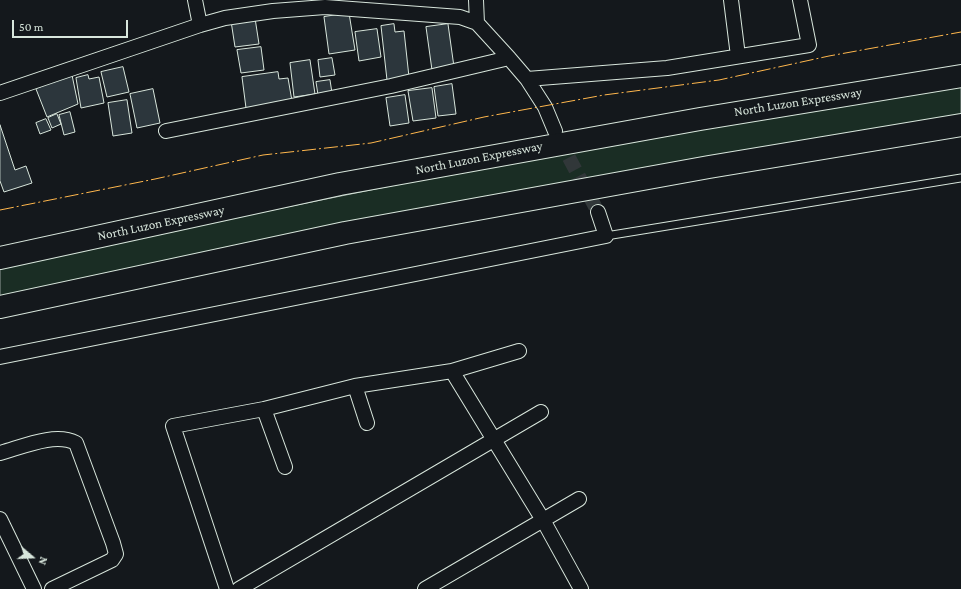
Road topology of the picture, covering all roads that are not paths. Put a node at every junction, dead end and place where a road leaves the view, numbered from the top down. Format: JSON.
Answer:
{"nodes":[{"id":1,"x":195,"y":0,"type":"edge"},
{"id":2,"x":476,"y":0,"type":"edge"},
{"id":3,"x":731,"y":0,"type":"edge"},
{"id":4,"x":800,"y":0,"type":"edge"},
{"id":5,"x":478,"y":23,"type":"junction"},
{"id":6,"x":200,"y":25,"type":"junction"},
{"id":7,"x":738,"y":56,"type":"junction"},
{"id":8,"x":509,"y":58,"type":"junction"},
{"id":9,"x":961,"y":76,"type":"edge"},
{"id":10,"x":527,"y":79,"type":"junction"},
{"id":11,"x":0,"y":93,"type":"edge"},
{"id":12,"x":961,"y":125,"type":"edge"},
{"id":13,"x":166,"y":131,"type":"dead end"},
{"id":14,"x":555,"y":131,"type":"tunnel mouth"},
{"id":15,"x":961,"y":178,"type":"edge"},
{"id":16,"x":598,"y":212,"type":"tunnel mouth"},
{"id":17,"x":606,"y":236,"type":"junction"},
{"id":18,"x":0,"y":258,"type":"edge"},
{"id":19,"x":0,"y":307,"type":"edge"},
{"id":20,"x":518,"y":351,"type":"dead end"},
{"id":21,"x":0,"y":357,"type":"edge"},
{"id":22,"x":452,"y":370,"type":"junction"},
{"id":23,"x":355,"y":386,"type":"junction"},
{"id":24,"x":264,"y":409,"type":"junction"},
{"id":25,"x":541,"y":412,"type":"dead end"},
{"id":26,"x":367,"y":423,"type":"dead end"},
{"id":27,"x":494,"y":441,"type":"junction"},
{"id":28,"x":0,"y":453,"type":"edge"},
{"id":29,"x":285,"y":467,"type":"dead end"},
{"id":30,"x":579,"y":499,"type":"dead end"},
{"id":31,"x":0,"y":518,"type":"edge"},
{"id":32,"x":543,"y":520,"type":"junction"},
{"id":33,"x":34,"y":589,"type":"edge"},
{"id":34,"x":52,"y":589,"type":"edge"},
{"id":35,"x":227,"y":589,"type":"edge"},
{"id":36,"x":239,"y":589,"type":"edge"},
{"id":37,"x":425,"y":589,"type":"edge"},
{"id":38,"x":581,"y":589,"type":"edge"}],
"edges":[{"from":1,"to":6,"type":"street"},
{"from":2,"to":5,"type":"street"},
{"from":3,"to":7,"type":"street"},
{"from":4,"to":7,"type":"street"},
{"from":5,"to":6,"type":"street"},
{"from":5,"to":8,"type":"street"},
{"from":6,"to":11,"type":"street"},
{"from":7,"to":10,"type":"street"},
{"from":8,"to":10,"type":"street"},
{"from":8,"to":13,"type":"street"},
{"from":9,"to":18,"type":"highway","name":"North Luzon Expressway"},
{"from":10,"to":14,"type":"street"},
{"from":12,"to":19,"type":"highway"},
{"from":15,"to":17,"type":"lane"},
{"from":16,"to":17,"type":"street"},
{"from":17,"to":21,"type":"street"},
{"from":20,"to":22,"type":"street"},
{"from":22,"to":23,"type":"street"},
{"from":22,"to":27,"type":"street"},
{"from":23,"to":24,"type":"street"},
{"from":23,"to":26,"type":"street"},
{"from":24,"to":29,"type":"street"},
{"from":24,"to":35,"type":"street"},
{"from":25,"to":27,"type":"street"},
{"from":27,"to":32,"type":"street"},
{"from":27,"to":36,"type":"street"},
{"from":28,"to":34,"type":"street"},
{"from":30,"to":32,"type":"street"},
{"from":31,"to":33,"type":"street"},
{"from":32,"to":37,"type":"street"},
{"from":32,"to":38,"type":"street"}]}
